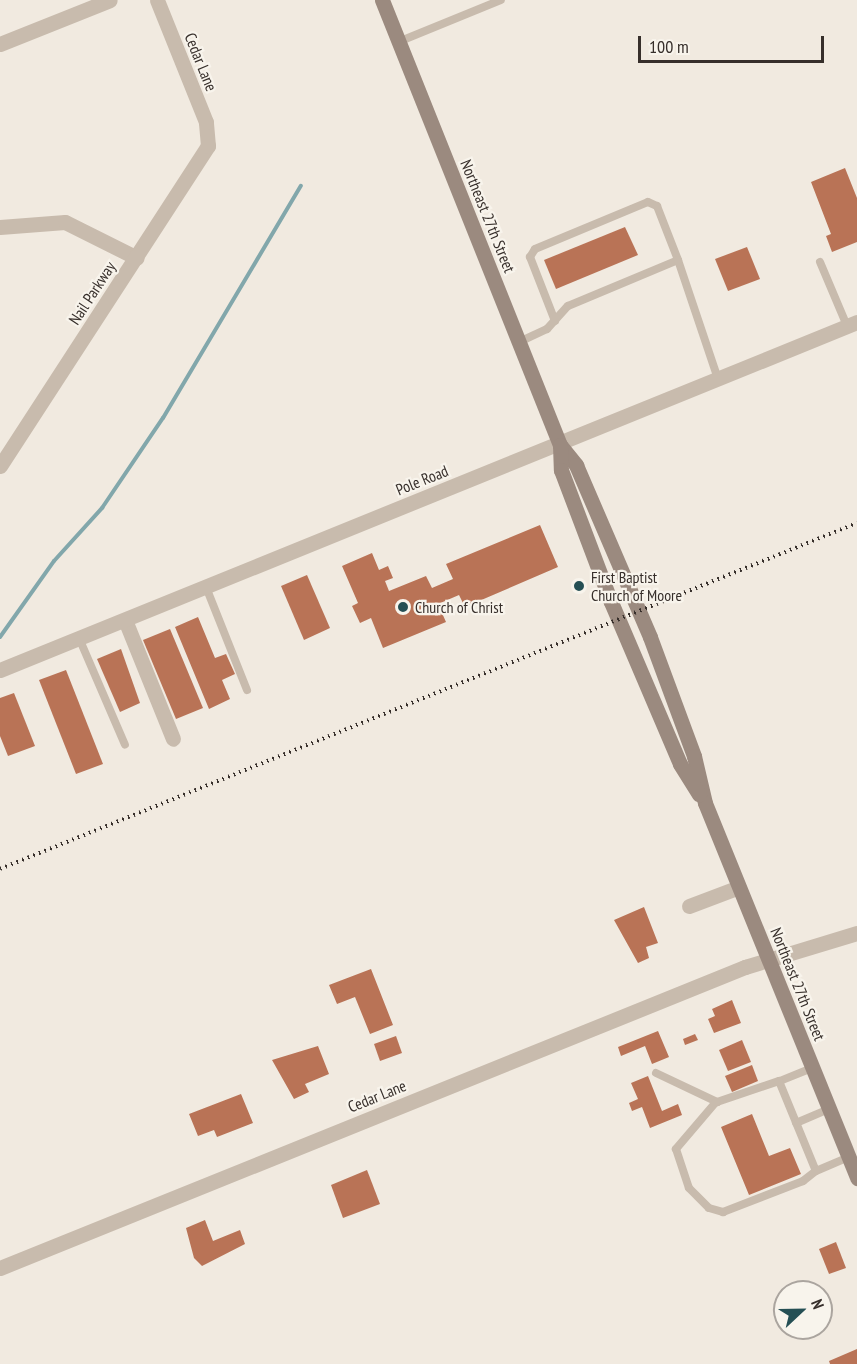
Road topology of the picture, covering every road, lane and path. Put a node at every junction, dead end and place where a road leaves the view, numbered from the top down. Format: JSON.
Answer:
{"nodes":[{"id":1,"x":110,"y":0,"type":"edge"},
{"id":2,"x":157,"y":0,"type":"edge"},
{"id":3,"x":382,"y":0,"type":"edge"},
{"id":4,"x":501,"y":0,"type":"edge"},
{"id":5,"x":398,"y":42,"type":"junction"},
{"id":6,"x":0,"y":44,"type":"edge"},
{"id":7,"x":209,"y":139,"type":"joint"},
{"id":8,"x":0,"y":227,"type":"edge"},
{"id":9,"x":137,"y":258,"type":"junction"},
{"id":10,"x":678,"y":260,"type":"junction"},
{"id":11,"x":820,"y":262,"type":"dead end"},
{"id":12,"x":555,"y":321,"type":"junction"},
{"id":13,"x":852,"y":324,"type":"edge"},
{"id":14,"x":519,"y":342,"type":"junction"},
{"id":15,"x":718,"y":379,"type":"junction"},
{"id":16,"x":560,"y":445,"type":"junction"},
{"id":17,"x":0,"y":466,"type":"edge"},
{"id":18,"x":206,"y":587,"type":"junction"},
{"id":19,"x":125,"y":620,"type":"junction"},
{"id":20,"x":79,"y":638,"type":"junction"},
{"id":21,"x":0,"y":670,"type":"edge"},
{"id":22,"x":247,"y":690,"type":"dead end"},
{"id":23,"x":173,"y":739,"type":"dead end"},
{"id":24,"x":125,"y":745,"type":"dead end"},
{"id":25,"x":705,"y":803,"type":"junction"},
{"id":26,"x":739,"y":887,"type":"junction"},
{"id":27,"x":689,"y":906,"type":"dead end"},
{"id":28,"x":857,"y":933,"type":"edge"},
{"id":29,"x":769,"y":962,"type":"junction"},
{"id":30,"x":812,"y":1068,"type":"junction"},
{"id":31,"x":656,"y":1073,"type":"dead end"},
{"id":32,"x":779,"y":1081,"type":"junction"},
{"id":33,"x":716,"y":1102,"type":"junction"},
{"id":34,"x":829,"y":1109,"type":"junction"},
{"id":35,"x":796,"y":1123,"type":"junction"},
{"id":36,"x":849,"y":1157,"type":"junction"},
{"id":37,"x":816,"y":1171,"type":"junction"},
{"id":38,"x":857,"y":1178,"type":"edge"},
{"id":39,"x":0,"y":1268,"type":"edge"}],
"edges":[{"from":1,"to":6,"type":"street"},
{"from":2,"to":7,"type":"street","name":"Cedar Lane"},
{"from":3,"to":5,"type":"main road","name":"Northeast 27th Street"},
{"from":4,"to":5,"type":"lane"},
{"from":5,"to":14,"type":"main road","name":"Northeast 27th Street"},
{"from":7,"to":9,"type":"street","name":"Nail Parkway"},
{"from":8,"to":9,"type":"street"},
{"from":9,"to":17,"type":"street","name":"Nail Parkway"},
{"from":10,"to":12,"type":"lane"},
{"from":10,"to":12,"type":"lane"},
{"from":10,"to":15,"type":"lane"},
{"from":11,"to":13,"type":"lane"},
{"from":12,"to":14,"type":"lane"},
{"from":13,"to":15,"type":"street","name":"Pole Road"},
{"from":14,"to":16,"type":"main road","name":"Northeast 27th Street"},
{"from":15,"to":16,"type":"street","name":"Pole Road"},
{"from":16,"to":18,"type":"street","name":"Pole Road"},
{"from":16,"to":25,"type":"main road","name":"Northeast 27th Street"},
{"from":16,"to":25,"type":"main road","name":"Northeast 27th Street"},
{"from":18,"to":19,"type":"street","name":"Pole Road"},
{"from":18,"to":22,"type":"lane"},
{"from":19,"to":20,"type":"street","name":"Pole Road"},
{"from":19,"to":23,"type":"street"},
{"from":20,"to":21,"type":"street","name":"Pole Road"},
{"from":20,"to":24,"type":"lane"},
{"from":25,"to":26,"type":"main road","name":"Northeast 27th Street"},
{"from":26,"to":27,"type":"street"},
{"from":26,"to":29,"type":"main road","name":"Northeast 27th Street"},
{"from":28,"to":29,"type":"street","name":"Cedar Lane"},
{"from":29,"to":30,"type":"main road","name":"Northeast 27th Street"},
{"from":29,"to":39,"type":"street","name":"Cedar Lane"},
{"from":30,"to":32,"type":"lane"},
{"from":30,"to":34,"type":"main road","name":"Northeast 27th Street"},
{"from":31,"to":33,"type":"lane"},
{"from":32,"to":33,"type":"lane"},
{"from":32,"to":35,"type":"lane"},
{"from":33,"to":37,"type":"lane"},
{"from":34,"to":35,"type":"lane"},
{"from":34,"to":36,"type":"main road","name":"Northeast 27th Street"},
{"from":35,"to":37,"type":"lane"},
{"from":36,"to":37,"type":"lane"},
{"from":36,"to":38,"type":"main road","name":"Northeast 27th Street"}]}
